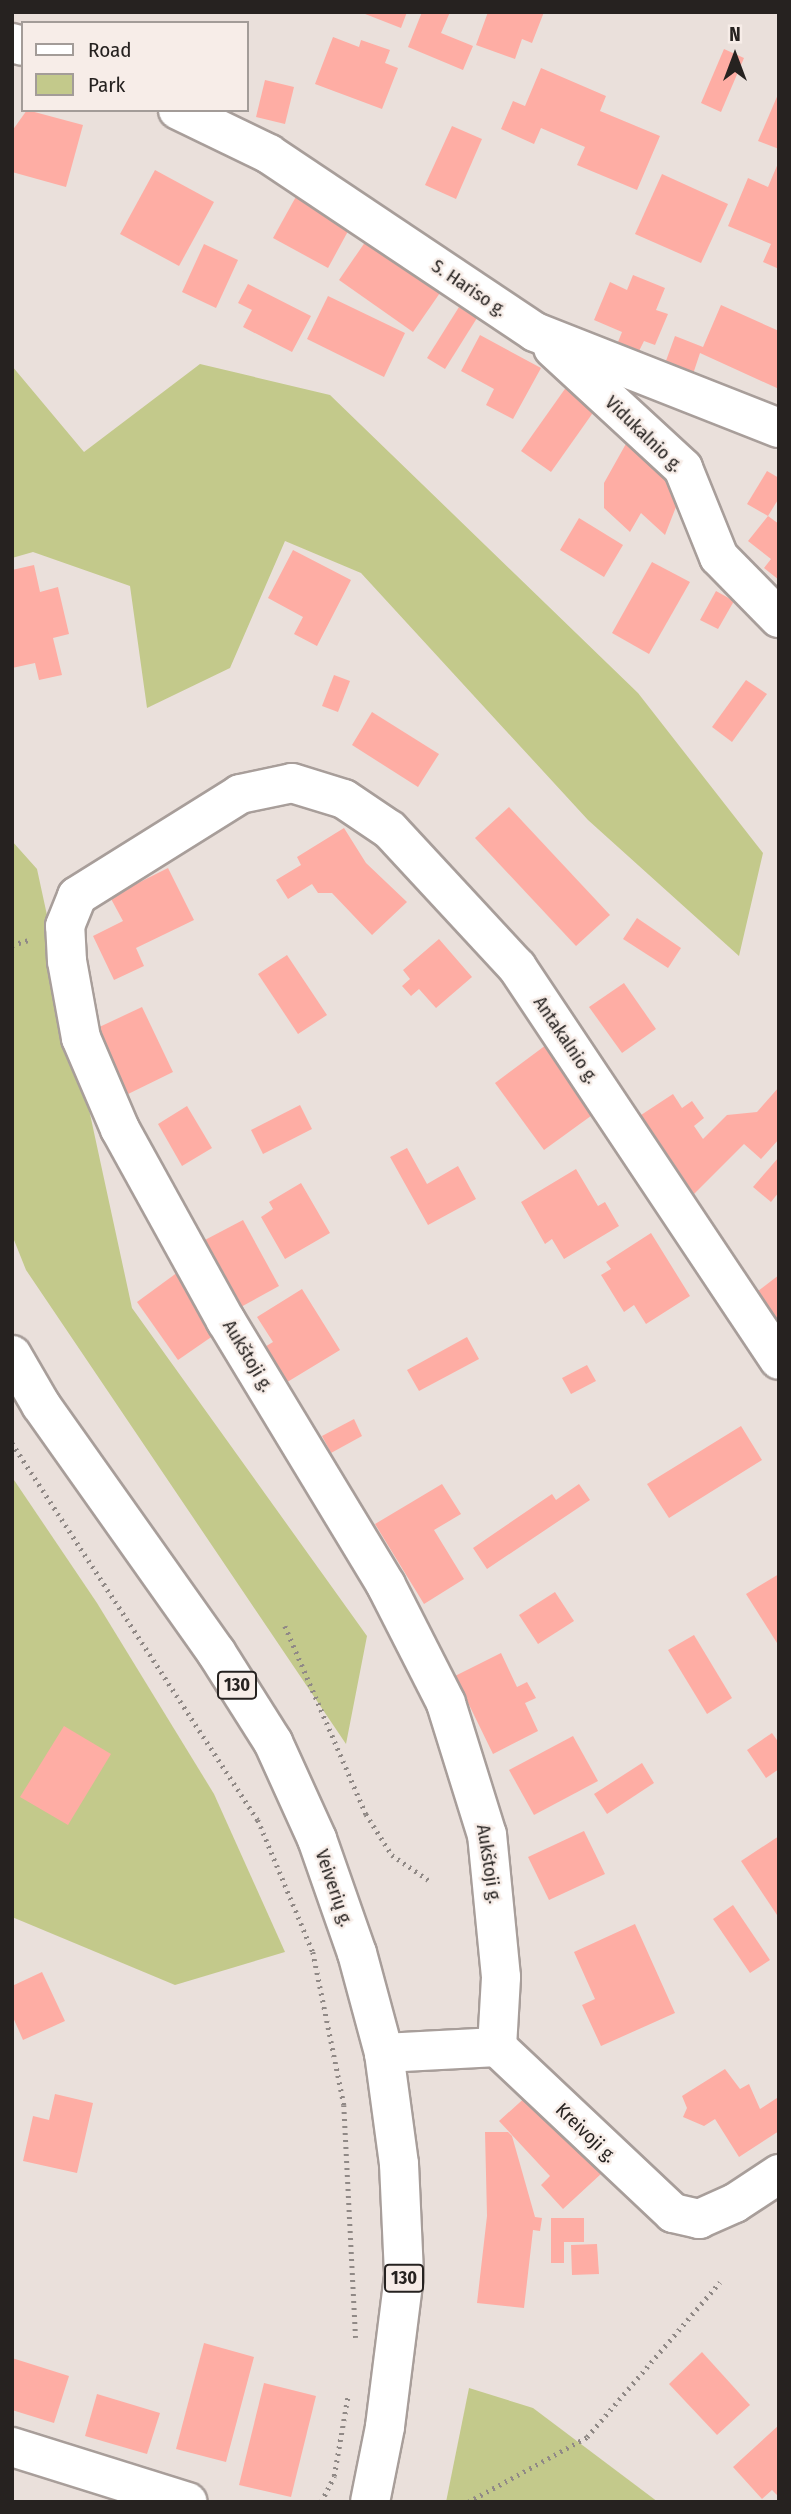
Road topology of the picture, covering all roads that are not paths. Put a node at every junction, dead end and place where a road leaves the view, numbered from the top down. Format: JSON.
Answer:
{"nodes":[{"id":1,"x":182,"y":112,"type":"edge"},
{"id":2,"x":535,"y":332,"type":"junction"},
{"id":3,"x":779,"y":428,"type":"edge"},
{"id":4,"x":779,"y":618,"type":"edge"},
{"id":5,"x":292,"y":783,"type":"joint"},
{"id":6,"x":12,"y":1355,"type":"edge"},
{"id":7,"x":779,"y":1360,"type":"edge"},
{"id":8,"x":497,"y":2047,"type":"junction"},
{"id":9,"x":384,"y":2053,"type":"junction"},
{"id":10,"x":779,"y":2174,"type":"edge"},
{"id":11,"x":12,"y":2447,"type":"edge"},
{"id":12,"x":188,"y":2502,"type":"edge"},
{"id":13,"x":370,"y":2502,"type":"edge"}],
"edges":[{"from":1,"to":2,"type":"street","name":"S. Hariso g."},
{"from":2,"to":3,"type":"street","name":"S. Hariso g."},
{"from":2,"to":4,"type":"street","name":"Vidukalnio g."},
{"from":5,"to":7,"type":"street","name":"Antakalnio g."},
{"from":5,"to":8,"type":"street","name":"Aukštoji g."},
{"from":6,"to":9,"type":"street","name":"Veiverių g.","number":"130"},
{"from":8,"to":9,"type":"street"},
{"from":8,"to":10,"type":"street","name":"Kreivoji g."},
{"from":9,"to":13,"type":"street","name":"Veiverių g.","number":"130"},
{"from":11,"to":12,"type":"street"}]}
